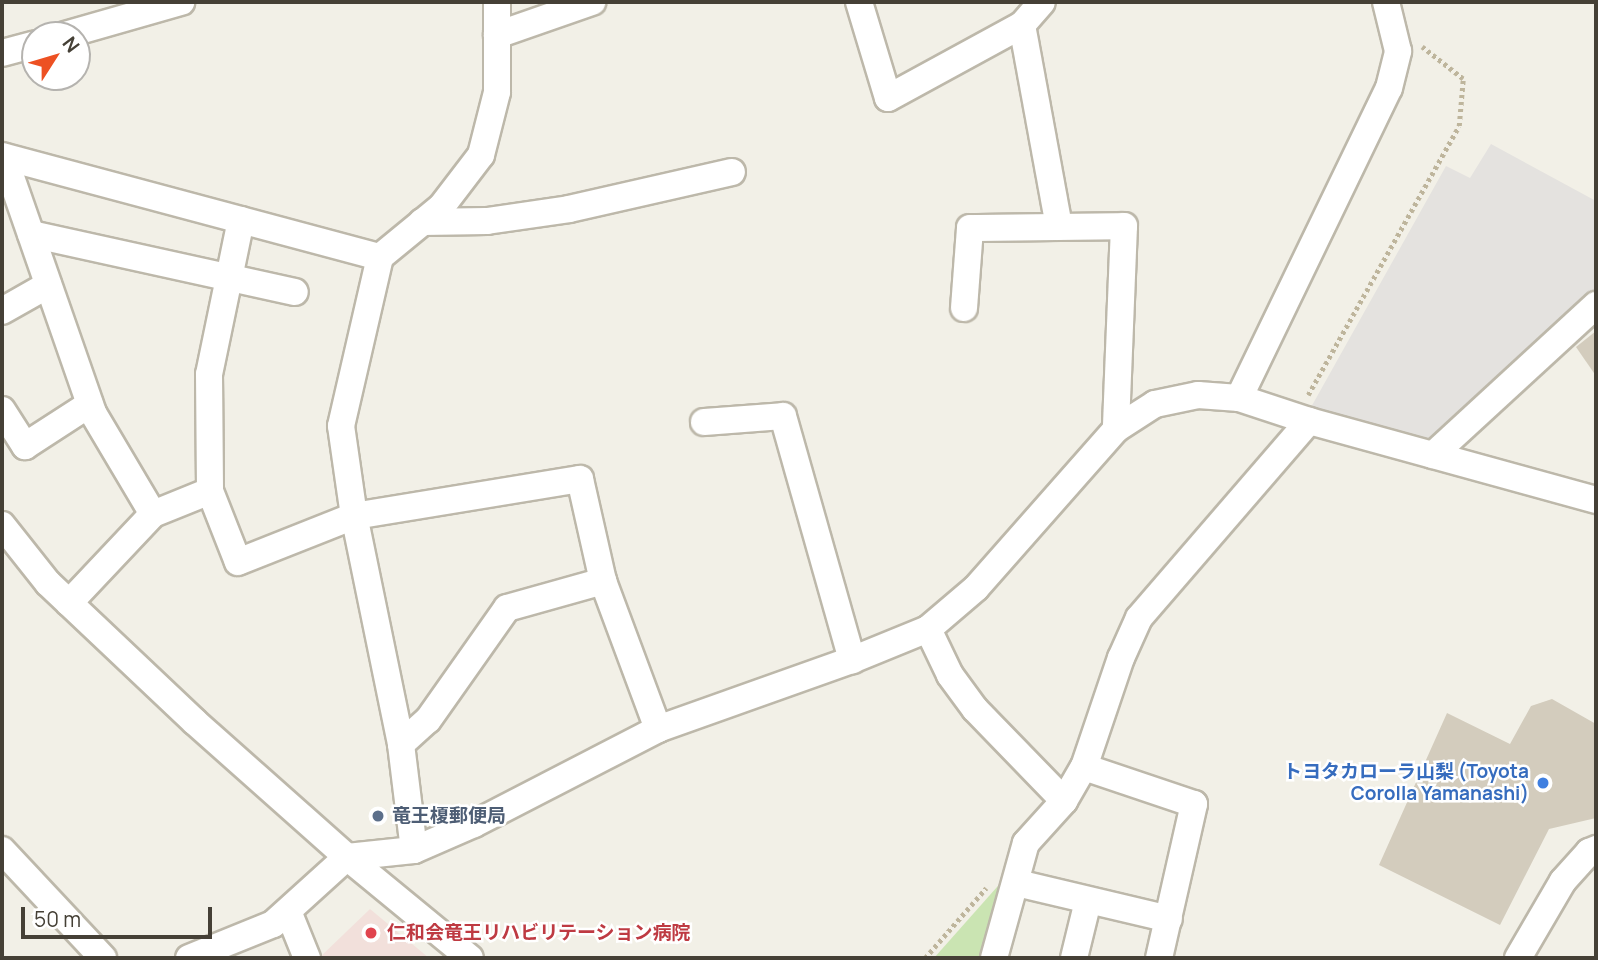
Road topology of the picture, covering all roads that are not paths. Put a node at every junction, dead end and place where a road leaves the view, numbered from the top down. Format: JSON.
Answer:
{"nodes":[{"id":1,"x":181,"y":2,"type":"edge"},
{"id":2,"x":496,"y":2,"type":"edge"},
{"id":3,"x":592,"y":2,"type":"edge"},
{"id":4,"x":859,"y":2,"type":"edge"},
{"id":5,"x":1042,"y":2,"type":"edge"},
{"id":6,"x":1389,"y":12,"type":"edge"},
{"id":7,"x":1022,"y":25,"type":"junction"},
{"id":8,"x":91,"y":28,"type":"edge"},
{"id":9,"x":497,"y":35,"type":"junction"},
{"id":10,"x":3,"y":157,"type":"edge"},
{"id":11,"x":732,"y":172,"type":"dead end"},
{"id":12,"x":241,"y":220,"type":"junction"},
{"id":13,"x":422,"y":222,"type":"junction"},
{"id":14,"x":1059,"y":227,"type":"junction"},
{"id":15,"x":31,"y":234,"type":"junction"},
{"id":16,"x":380,"y":257,"type":"junction"},
{"id":17,"x":229,"y":277,"type":"junction"},
{"id":18,"x":48,"y":285,"type":"junction"},
{"id":19,"x":295,"y":292,"type":"dead end"},
{"id":20,"x":1596,"y":305,"type":"edge"},
{"id":21,"x":964,"y":308,"type":"dead end"},
{"id":22,"x":2,"y":312,"type":"edge"},
{"id":23,"x":1239,"y":398,"type":"junction"},
{"id":24,"x":90,"y":404,"type":"junction"},
{"id":25,"x":2,"y":410,"type":"edge"},
{"id":26,"x":1303,"y":419,"type":"junction"},
{"id":27,"x":704,"y":422,"type":"dead end"},
{"id":28,"x":1116,"y":429,"type":"junction"},
{"id":29,"x":1433,"y":455,"type":"junction"},
{"id":30,"x":210,"y":491,"type":"junction"},
{"id":31,"x":1596,"y":500,"type":"edge"},
{"id":32,"x":152,"y":514,"type":"junction"},
{"id":33,"x":354,"y":516,"type":"junction"},
{"id":34,"x":2,"y":525,"type":"edge"},
{"id":35,"x":603,"y":581,"type":"junction"},
{"id":36,"x":69,"y":603,"type":"junction"},
{"id":37,"x":928,"y":629,"type":"junction"},
{"id":38,"x":852,"y":660,"type":"junction"},
{"id":39,"x":658,"y":729,"type":"junction"},
{"id":40,"x":401,"y":744,"type":"junction"},
{"id":41,"x":1084,"y":766,"type":"junction"},
{"id":42,"x":1064,"y":801,"type":"junction"},
{"id":43,"x":1596,"y":849,"type":"edge"},
{"id":44,"x":2,"y":850,"type":"edge"},
{"id":45,"x":414,"y":850,"type":"junction"},
{"id":46,"x":347,"y":857,"type":"junction"},
{"id":47,"x":1005,"y":882,"type":"junction"},
{"id":48,"x":1088,"y":901,"type":"junction"},
{"id":49,"x":288,"y":911,"type":"junction"},
{"id":50,"x":1169,"y":919,"type":"junction"},
{"id":51,"x":103,"y":958,"type":"edge"},
{"id":52,"x":189,"y":958,"type":"edge"},
{"id":53,"x":307,"y":958,"type":"edge"},
{"id":54,"x":470,"y":958,"type":"edge"},
{"id":55,"x":994,"y":958,"type":"edge"},
{"id":56,"x":1074,"y":958,"type":"edge"},
{"id":57,"x":1159,"y":958,"type":"edge"},
{"id":58,"x":1518,"y":958,"type":"edge"}],
"edges":[{"from":1,"to":8,"type":"street"},
{"from":2,"to":9,"type":"street"},
{"from":3,"to":9,"type":"street"},
{"from":4,"to":7,"type":"street"},
{"from":5,"to":7,"type":"street"},
{"from":6,"to":23,"type":"street"},
{"from":7,"to":14,"type":"street"},
{"from":9,"to":13,"type":"street"},
{"from":10,"to":12,"type":"street"},
{"from":10,"to":15,"type":"street"},
{"from":11,"to":13,"type":"street"},
{"from":12,"to":16,"type":"street"},
{"from":12,"to":17,"type":"street"},
{"from":13,"to":16,"type":"street"},
{"from":14,"to":21,"type":"street"},
{"from":14,"to":28,"type":"street"},
{"from":15,"to":17,"type":"street"},
{"from":15,"to":18,"type":"street"},
{"from":16,"to":33,"type":"street"},
{"from":17,"to":19,"type":"street"},
{"from":17,"to":30,"type":"street"},
{"from":18,"to":22,"type":"street"},
{"from":18,"to":24,"type":"street"},
{"from":20,"to":29,"type":"street"},
{"from":23,"to":26,"type":"street"},
{"from":23,"to":28,"type":"street"},
{"from":24,"to":25,"type":"street"},
{"from":24,"to":32,"type":"street"},
{"from":26,"to":29,"type":"street"},
{"from":26,"to":41,"type":"street"},
{"from":27,"to":38,"type":"street"},
{"from":28,"to":37,"type":"street"},
{"from":29,"to":31,"type":"street"},
{"from":30,"to":32,"type":"street"},
{"from":30,"to":33,"type":"street"},
{"from":32,"to":36,"type":"street"},
{"from":33,"to":35,"type":"street"},
{"from":33,"to":40,"type":"street"},
{"from":34,"to":36,"type":"street"},
{"from":35,"to":39,"type":"street"},
{"from":35,"to":40,"type":"street"},
{"from":36,"to":46,"type":"street"},
{"from":37,"to":38,"type":"street"},
{"from":37,"to":42,"type":"street"},
{"from":38,"to":39,"type":"street"},
{"from":39,"to":45,"type":"street"},
{"from":40,"to":45,"type":"street"},
{"from":41,"to":42,"type":"street"},
{"from":41,"to":50,"type":"street"},
{"from":42,"to":47,"type":"street"},
{"from":43,"to":58,"type":"street"},
{"from":44,"to":51,"type":"street"},
{"from":45,"to":46,"type":"street"},
{"from":46,"to":49,"type":"street"},
{"from":46,"to":54,"type":"street"},
{"from":47,"to":48,"type":"street"},
{"from":47,"to":55,"type":"street"},
{"from":48,"to":50,"type":"street"},
{"from":48,"to":56,"type":"street"},
{"from":49,"to":52,"type":"street"},
{"from":49,"to":53,"type":"street"},
{"from":50,"to":57,"type":"street"}]}
